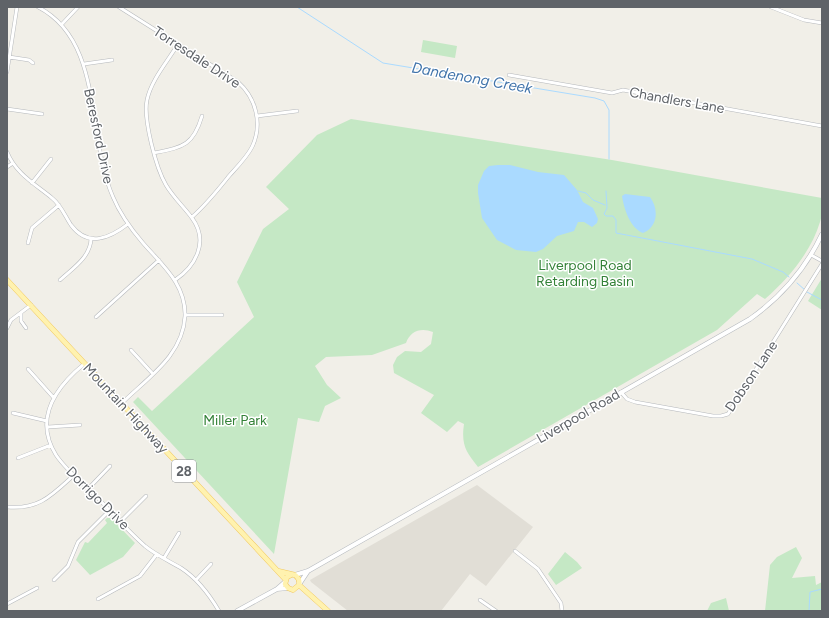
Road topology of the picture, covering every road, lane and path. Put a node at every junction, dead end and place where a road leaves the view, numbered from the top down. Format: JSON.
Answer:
{"nodes":[{"id":1,"x":17,"y":7,"type":"edge"},
{"id":2,"x":38,"y":7,"type":"edge"},
{"id":3,"x":78,"y":7,"type":"edge"},
{"id":4,"x":119,"y":7,"type":"edge"},
{"id":5,"x":771,"y":7,"type":"edge"},
{"id":6,"x":822,"y":23,"type":"edge"},
{"id":7,"x":62,"y":24,"type":"junction"},
{"id":8,"x":178,"y":44,"type":"junction"},
{"id":9,"x":9,"y":57,"type":"junction"},
{"id":10,"x":112,"y":60,"type":"dead end"},
{"id":11,"x":33,"y":63,"type":"dead end"},
{"id":12,"x":84,"y":64,"type":"junction"},
{"id":13,"x":7,"y":72,"type":"edge"},
{"id":14,"x":509,"y":75,"type":"dead end"},
{"id":15,"x":7,"y":109,"type":"edge"},
{"id":16,"x":297,"y":111,"type":"dead end"},
{"id":17,"x":42,"y":114,"type":"dead end"},
{"id":18,"x":202,"y":116,"type":"dead end"},
{"id":19,"x":257,"y":116,"type":"junction"},
{"id":20,"x":822,"y":126,"type":"edge"},
{"id":21,"x":7,"y":152,"type":"edge"},
{"id":22,"x":154,"y":153,"type":"junction"},
{"id":23,"x":51,"y":159,"type":"dead end"},
{"id":24,"x":13,"y":163,"type":"junction"},
{"id":25,"x":7,"y":167,"type":"edge"},
{"id":26,"x":32,"y":183,"type":"junction"},
{"id":27,"x":59,"y":205,"type":"junction"},
{"id":28,"x":192,"y":217,"type":"junction"},
{"id":29,"x":128,"y":224,"type":"junction"},
{"id":30,"x":822,"y":234,"type":"edge"},
{"id":31,"x":91,"y":238,"type":"junction"},
{"id":32,"x":28,"y":243,"type":"dead end"},
{"id":33,"x":811,"y":254,"type":"junction"},
{"id":34,"x":159,"y":260,"type":"junction"},
{"id":35,"x":822,"y":261,"type":"edge"},
{"id":36,"x":822,"y":264,"type":"edge"},
{"id":37,"x":7,"y":280,"type":"edge"},
{"id":38,"x":60,"y":280,"type":"dead end"},
{"id":39,"x":175,"y":280,"type":"junction"},
{"id":40,"x":30,"y":305,"type":"junction"},
{"id":41,"x":21,"y":314,"type":"junction"},
{"id":42,"x":185,"y":315,"type":"junction"},
{"id":43,"x":222,"y":315,"type":"dead end"},
{"id":44,"x":96,"y":317,"type":"dead end"},
{"id":45,"x":7,"y":328,"type":"edge"},
{"id":46,"x":26,"y":328,"type":"dead end"},
{"id":47,"x":131,"y":350,"type":"dead end"},
{"id":48,"x":84,"y":364,"type":"junction"},
{"id":49,"x":28,"y":369,"type":"dead end"},
{"id":50,"x":153,"y":374,"type":"junction"},
{"id":51,"x":621,"y":392,"type":"junction"},
{"id":52,"x":53,"y":397,"type":"junction"},
{"id":53,"x":121,"y":404,"type":"junction"},
{"id":54,"x":13,"y":413,"type":"dead end"},
{"id":55,"x":48,"y":421,"type":"junction"},
{"id":56,"x":80,"y":425,"type":"dead end"},
{"id":57,"x":48,"y":427,"type":"junction"},
{"id":58,"x":51,"y":445,"type":"junction"},
{"id":59,"x":18,"y":458,"type":"dead end"},
{"id":60,"x":110,"y":466,"type":"dead end"},
{"id":61,"x":74,"y":475,"type":"junction"},
{"id":62,"x":88,"y":489,"type":"junction"},
{"id":63,"x":146,"y":496,"type":"dead end"},
{"id":64,"x":7,"y":507,"type":"edge"},
{"id":65,"x":110,"y":510,"type":"junction"},
{"id":66,"x":121,"y":521,"type":"junction"},
{"id":67,"x":179,"y":533,"type":"dead end"},
{"id":68,"x":515,"y":551,"type":"dead end"},
{"id":69,"x":156,"y":554,"type":"junction"},
{"id":70,"x":164,"y":558,"type":"junction"},
{"id":71,"x":211,"y":564,"type":"dead end"},
{"id":72,"x":278,"y":571,"type":"junction"},
{"id":73,"x":308,"y":571,"type":"junction"},
{"id":74,"x":293,"y":575,"type":"junction"},
{"id":75,"x":54,"y":580,"type":"dead end"},
{"id":76,"x":196,"y":580,"type":"junction"},
{"id":77,"x":285,"y":581,"type":"junction"},
{"id":78,"x":298,"y":586,"type":"junction"},
{"id":79,"x":38,"y":588,"type":"dead end"},
{"id":80,"x":288,"y":588,"type":"junction"},
{"id":81,"x":277,"y":589,"type":"junction"},
{"id":82,"x":98,"y":599,"type":"dead end"},
{"id":83,"x":480,"y":600,"type":"dead end"},
{"id":84,"x":7,"y":604,"type":"edge"},
{"id":85,"x":219,"y":611,"type":"edge"},
{"id":86,"x":237,"y":611,"type":"edge"},
{"id":87,"x":328,"y":611,"type":"edge"},
{"id":88,"x":496,"y":611,"type":"edge"},
{"id":89,"x":562,"y":611,"type":"edge"}],
"edges":[{"from":1,"to":9,"type":"street"},
{"from":2,"to":7,"type":"street","name":"Beresford Drive"},
{"from":3,"to":7,"type":"street"},
{"from":4,"to":8,"type":"street","name":"Torresdale Drive"},
{"from":5,"to":6,"type":"street"},
{"from":7,"to":12,"type":"street","name":"Beresford Drive"},
{"from":8,"to":19,"type":"street","name":"Torresdale Drive"},
{"from":8,"to":22,"type":"street"},
{"from":9,"to":11,"type":"street"},
{"from":9,"to":13,"type":"street"},
{"from":10,"to":12,"type":"street"},
{"from":12,"to":29,"type":"street","name":"Beresford Drive"},
{"from":14,"to":20,"type":"street","name":"Chandlers Lane"},
{"from":15,"to":17,"type":"street"},
{"from":16,"to":19,"type":"street"},
{"from":18,"to":22,"type":"street"},
{"from":19,"to":28,"type":"street","name":"Torresdale Drive"},
{"from":21,"to":24,"type":"street"},
{"from":22,"to":28,"type":"street"},
{"from":23,"to":26,"type":"street"},
{"from":24,"to":25,"type":"street"},
{"from":24,"to":26,"type":"street"},
{"from":26,"to":27,"type":"street"},
{"from":27,"to":31,"type":"street"},
{"from":27,"to":32,"type":"street"},
{"from":28,"to":39,"type":"street"},
{"from":29,"to":31,"type":"street"},
{"from":29,"to":34,"type":"street","name":"Beresford Drive"},
{"from":30,"to":33,"type":"main road","name":"Liverpool Road"},
{"from":31,"to":38,"type":"street"},
{"from":33,"to":35,"type":"street"},
{"from":33,"to":51,"type":"main road","name":"Liverpool Road"},
{"from":34,"to":39,"type":"street","name":"Beresford Drive"},
{"from":34,"to":44,"type":"street"},
{"from":36,"to":51,"type":"street","name":"Dobson Lane"},
{"from":37,"to":40,"type":"main road","name":"Mountain Highway","number":"28"},
{"from":39,"to":42,"type":"street","name":"Beresford Drive"},
{"from":40,"to":41,"type":"street"},
{"from":40,"to":48,"type":"main road","name":"Mountain Highway","number":"28"},
{"from":41,"to":45,"type":"street"},
{"from":41,"to":46,"type":"street"},
{"from":42,"to":43,"type":"street"},
{"from":42,"to":50,"type":"street","name":"Beresford Drive"},
{"from":47,"to":50,"type":"street"},
{"from":48,"to":52,"type":"street","name":"Dorrigo Drive"},
{"from":48,"to":53,"type":"main road","name":"Mountain Highway","number":"28"},
{"from":49,"to":52,"type":"street"},
{"from":50,"to":53,"type":"street","name":"Beresford Drive"},
{"from":51,"to":73,"type":"main road","name":"Liverpool Road"},
{"from":52,"to":55,"type":"street","name":"Dorrigo Drive"},
{"from":53,"to":72,"type":"main road","name":"Mountain Highway","number":"28"},
{"from":54,"to":55,"type":"street"},
{"from":55,"to":57,"type":"street","name":"Dorrigo Drive"},
{"from":56,"to":57,"type":"street"},
{"from":57,"to":58,"type":"street","name":"Dorrigo Drive"},
{"from":58,"to":59,"type":"street"},
{"from":58,"to":61,"type":"street","name":"Dorrigo Drive"},
{"from":60,"to":62,"type":"street"},
{"from":61,"to":62,"type":"street","name":"Dorrigo Drive"},
{"from":61,"to":64,"type":"street"},
{"from":62,"to":65,"type":"street","name":"Dorrigo Drive"},
{"from":63,"to":66,"type":"street"},
{"from":65,"to":66,"type":"street","name":"Dorrigo Drive"},
{"from":65,"to":75,"type":"street"},
{"from":66,"to":69,"type":"street","name":"Dorrigo Drive"},
{"from":67,"to":70,"type":"street"},
{"from":68,"to":89,"type":"street"},
{"from":69,"to":70,"type":"street","name":"Dorrigo Drive"},
{"from":69,"to":82,"type":"street"},
{"from":70,"to":76,"type":"street","name":"Dorrigo Drive"},
{"from":71,"to":76,"type":"street"},
{"from":72,"to":74,"type":"main road","name":"Mountain Highway","number":"28"},
{"from":72,"to":77,"type":"main road","name":"Mountain Highway","number":"28"},
{"from":73,"to":74,"type":"main road","name":"Liverpool Road"},
{"from":73,"to":78,"type":"main road","name":"Liverpool Road"},
{"from":74,"to":77,"type":"main road"},
{"from":74,"to":78,"type":"main road"},
{"from":76,"to":85,"type":"street","name":"Dorrigo Drive"},
{"from":77,"to":80,"type":"main road","number":"28"},
{"from":77,"to":81,"type":"main road"},
{"from":78,"to":80,"type":"main road"},
{"from":78,"to":87,"type":"main road"},
{"from":79,"to":84,"type":"street"},
{"from":80,"to":81,"type":"main road"},
{"from":81,"to":86,"type":"main road"},
{"from":83,"to":88,"type":"street"}]}
